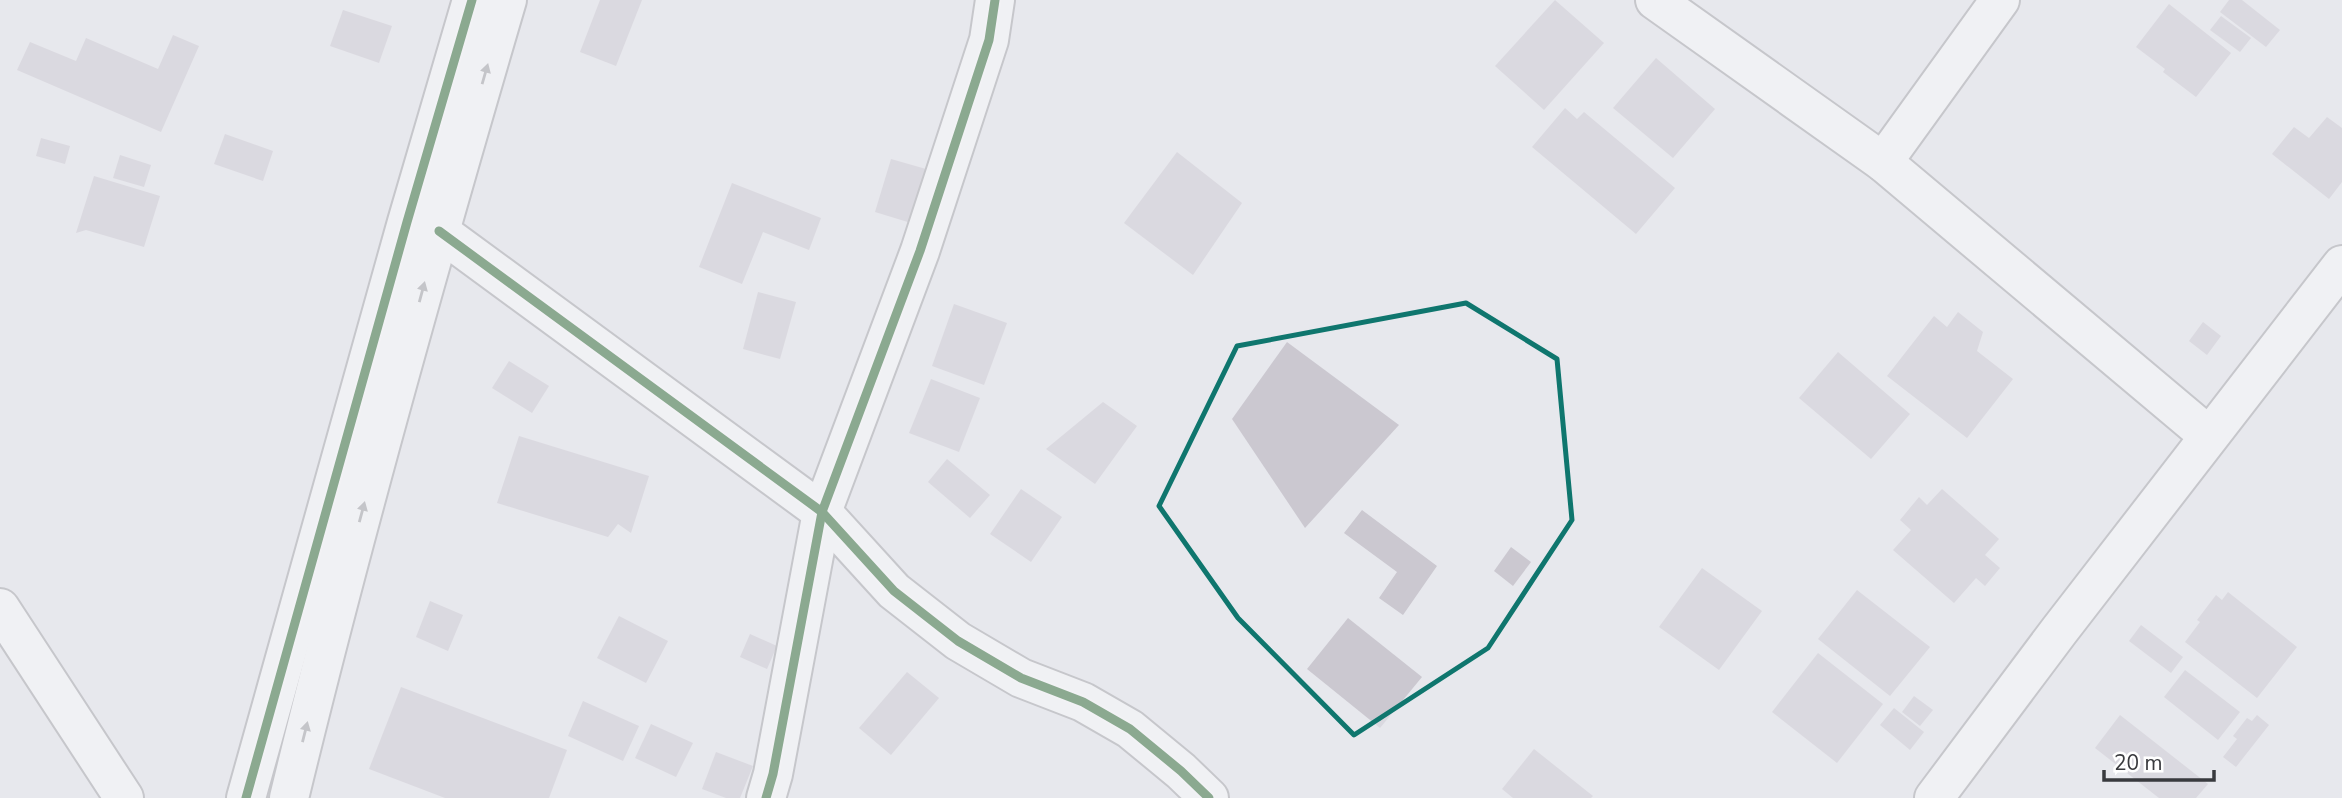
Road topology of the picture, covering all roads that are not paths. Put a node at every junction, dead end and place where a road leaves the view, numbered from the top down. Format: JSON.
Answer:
{"nodes":[{"id":1,"x":472,"y":0,"type":"edge"},
{"id":2,"x":507,"y":0,"type":"edge"},
{"id":3,"x":995,"y":0,"type":"edge"},
{"id":4,"x":1655,"y":0,"type":"edge"},
{"id":5,"x":2000,"y":0,"type":"edge"},
{"id":6,"x":1883,"y":162,"type":"junction"},
{"id":7,"x":439,"y":231,"type":"junction"},
{"id":8,"x":2342,"y":265,"type":"edge"},
{"id":9,"x":2209,"y":436,"type":"junction"},
{"id":10,"x":822,"y":512,"type":"junction"},
{"id":11,"x":0,"y":608,"type":"edge"},
{"id":12,"x":124,"y":798,"type":"edge"},
{"id":13,"x":246,"y":798,"type":"edge"},
{"id":14,"x":289,"y":798,"type":"edge"},
{"id":15,"x":766,"y":798,"type":"edge"},
{"id":16,"x":1209,"y":798,"type":"edge"},
{"id":17,"x":1934,"y":798,"type":"edge"}],
"edges":[{"from":1,"to":13,"type":"street"},
{"from":7,"to":2,"type":"street","one_way":true},
{"from":3,"to":10,"type":"street"},
{"from":4,"to":6,"type":"street"},
{"from":5,"to":6,"type":"street"},
{"from":6,"to":9,"type":"street"},
{"from":7,"to":10,"type":"street"},
{"from":14,"to":7,"type":"street","one_way":true},
{"from":8,"to":9,"type":"street"},
{"from":9,"to":17,"type":"street"},
{"from":10,"to":15,"type":"street"},
{"from":10,"to":16,"type":"street"},
{"from":11,"to":12,"type":"street"}]}
